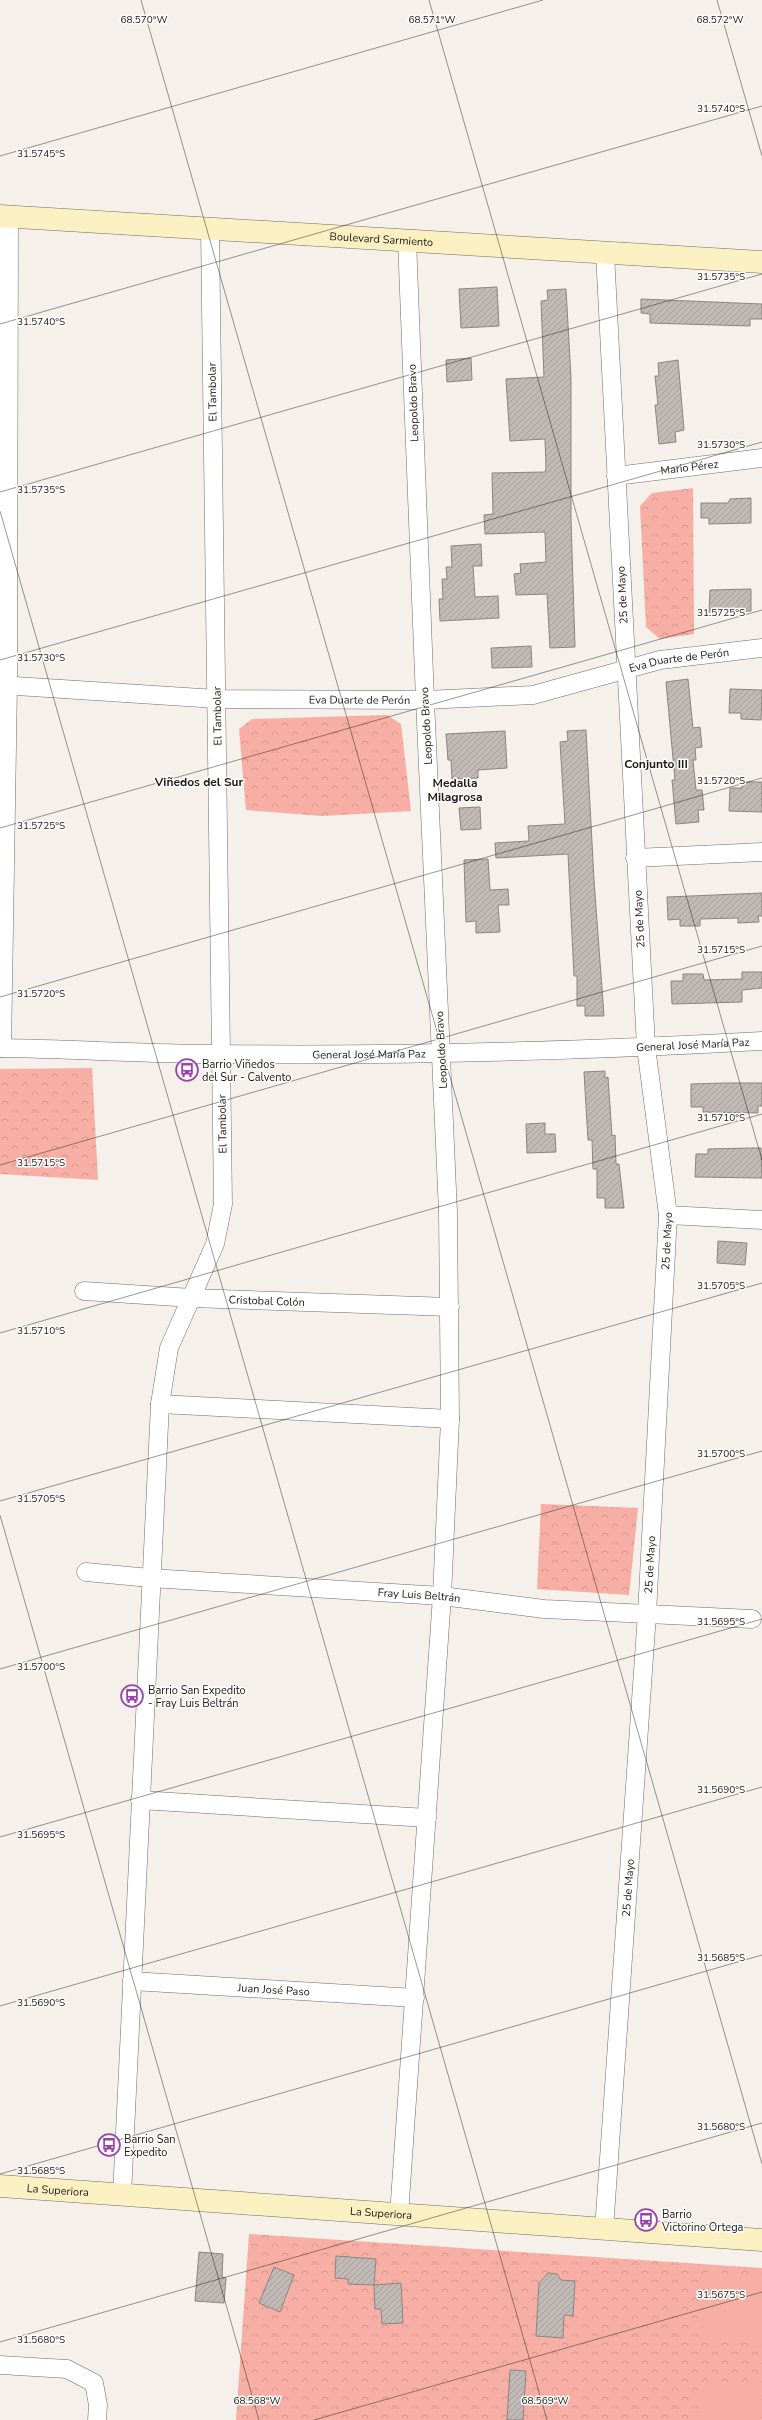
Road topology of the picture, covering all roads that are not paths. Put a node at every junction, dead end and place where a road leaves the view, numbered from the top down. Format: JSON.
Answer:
{"nodes":[{"id":1,"x":4,"y":217,"type":"edge"},
{"id":2,"x":210,"y":229,"type":"junction"},
{"id":3,"x":407,"y":240,"type":"junction"},
{"id":4,"x":605,"y":253,"type":"junction"},
{"id":5,"x":762,"y":262,"type":"edge"},
{"id":6,"x":762,"y":458,"type":"edge"},
{"id":7,"x":616,"y":476,"type":"junction"},
{"id":8,"x":762,"y":648,"type":"edge"},
{"id":9,"x":626,"y":670,"type":"junction"},
{"id":10,"x":4,"y":685,"type":"edge"},
{"id":11,"x":216,"y":699,"type":"junction"},
{"id":12,"x":425,"y":700,"type":"junction"},
{"id":13,"x":762,"y":852,"type":"edge"},
{"id":14,"x":635,"y":858,"type":"junction"},
{"id":15,"x":762,"y":1041,"type":"edge"},
{"id":16,"x":646,"y":1047,"type":"junction"},
{"id":17,"x":1,"y":1048,"type":"edge"},
{"id":18,"x":221,"y":1054,"type":"junction"},
{"id":19,"x":441,"y":1054,"type":"junction"},
{"id":20,"x":668,"y":1215,"type":"junction"},
{"id":21,"x":762,"y":1220,"type":"edge"},
{"id":22,"x":84,"y":1291,"type":"dead end"},
{"id":23,"x":192,"y":1298,"type":"junction"},
{"id":24,"x":450,"y":1307,"type":"junction"},
{"id":25,"x":160,"y":1404,"type":"junction"},
{"id":26,"x":450,"y":1419,"type":"junction"},
{"id":27,"x":86,"y":1572,"type":"dead end"},
{"id":28,"x":150,"y":1578,"type":"junction"},
{"id":29,"x":442,"y":1596,"type":"junction"},
{"id":30,"x":647,"y":1614,"type":"junction"},
{"id":31,"x":752,"y":1619,"type":"dead end"},
{"id":32,"x":140,"y":1800,"type":"junction"},
{"id":33,"x":427,"y":1818,"type":"junction"},
{"id":34,"x":132,"y":1981,"type":"junction"},
{"id":35,"x":415,"y":1998,"type":"junction"},
{"id":36,"x":0,"y":2186,"type":"edge"},
{"id":37,"x":122,"y":2195,"type":"junction"},
{"id":38,"x":399,"y":2215,"type":"junction"},
{"id":39,"x":604,"y":2230,"type":"junction"},
{"id":40,"x":762,"y":2240,"type":"edge"},
{"id":41,"x":0,"y":2365,"type":"edge"},
{"id":42,"x":97,"y":2420,"type":"edge"}],
"edges":[{"from":1,"to":2,"type":"main road","name":"Boulevard Sarmiento"},
{"from":1,"to":10,"type":"street"},
{"from":2,"to":3,"type":"main road","name":"Boulevard Sarmiento"},
{"from":2,"to":11,"type":"street","name":"El Tambolar"},
{"from":3,"to":4,"type":"main road","name":"Boulevard Sarmiento"},
{"from":3,"to":12,"type":"street","name":"Leopoldo Bravo"},
{"from":4,"to":5,"type":"main road","name":"Boulevard Sarmiento"},
{"from":4,"to":7,"type":"street","name":"25 de Mayo"},
{"from":6,"to":7,"type":"street","name":"Mario Pérez"},
{"from":7,"to":9,"type":"street","name":"25 de Mayo"},
{"from":8,"to":9,"type":"street","name":"Eva Duarte de Perón"},
{"from":9,"to":12,"type":"street","name":"Eva Duarte de Perón"},
{"from":9,"to":14,"type":"street","name":"25 de Mayo"},
{"from":10,"to":11,"type":"street","name":"Eva Duarte de Perón"},
{"from":10,"to":17,"type":"street"},
{"from":11,"to":12,"type":"street","name":"Eva Duarte de Perón"},
{"from":11,"to":18,"type":"street","name":"El Tambolar"},
{"from":12,"to":19,"type":"street","name":"Leopoldo Bravo"},
{"from":13,"to":14,"type":"street"},
{"from":14,"to":16,"type":"street","name":"25 de Mayo"},
{"from":15,"to":16,"type":"street","name":"General José María Paz"},
{"from":16,"to":19,"type":"street","name":"General José María Paz"},
{"from":16,"to":20,"type":"street","name":"25 de Mayo"},
{"from":17,"to":18,"type":"street","name":"General José María Paz"},
{"from":18,"to":19,"type":"street","name":"General José María Paz"},
{"from":18,"to":23,"type":"street","name":"El Tambolar"},
{"from":19,"to":24,"type":"street","name":"Leopoldo Bravo"},
{"from":20,"to":21,"type":"street"},
{"from":20,"to":30,"type":"street","name":"25 de Mayo"},
{"from":22,"to":23,"type":"street","name":"Cristobal Colón"},
{"from":23,"to":24,"type":"street","name":"Cristobal Colón"},
{"from":23,"to":25,"type":"street","name":"El Tambolar"},
{"from":24,"to":26,"type":"street","name":"Leopoldo Bravo"},
{"from":25,"to":26,"type":"street"},
{"from":25,"to":28,"type":"street","name":"El Tambolar"},
{"from":26,"to":29,"type":"street","name":"Leopoldo Bravo"},
{"from":27,"to":28,"type":"street","name":"Fray Luis Beltrán"},
{"from":28,"to":29,"type":"street","name":"Fray Luis Beltrán"},
{"from":28,"to":32,"type":"street","name":"El Tambolar"},
{"from":29,"to":30,"type":"street","name":"Fray Luis Beltrán"},
{"from":29,"to":33,"type":"street","name":"Leopoldo Bravo"},
{"from":30,"to":31,"type":"street","name":"Fray Luis Beltrán"},
{"from":30,"to":39,"type":"street","name":"25 de Mayo"},
{"from":32,"to":33,"type":"street"},
{"from":32,"to":34,"type":"street","name":"El Tambolar"},
{"from":33,"to":35,"type":"street","name":"Leopoldo Bravo"},
{"from":34,"to":35,"type":"street","name":"Juan José Paso"},
{"from":34,"to":37,"type":"street","name":"El Tambolar"},
{"from":35,"to":38,"type":"street","name":"Leopoldo Bravo"},
{"from":36,"to":37,"type":"main road","name":"La Superiora"},
{"from":37,"to":38,"type":"main road","name":"La Superiora"},
{"from":38,"to":39,"type":"main road","name":"La Superiora"},
{"from":39,"to":40,"type":"main road","name":"La Superiora"},
{"from":41,"to":42,"type":"street"}]}
